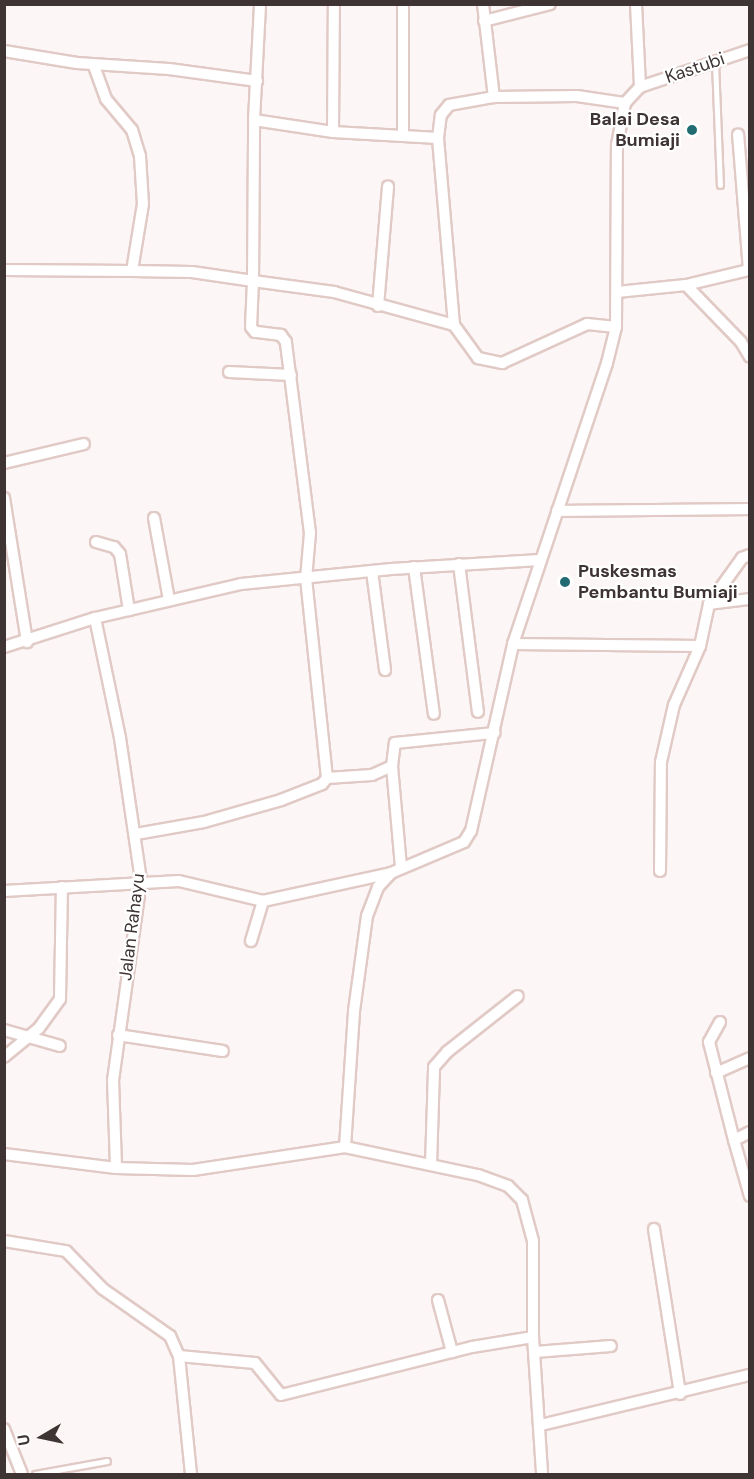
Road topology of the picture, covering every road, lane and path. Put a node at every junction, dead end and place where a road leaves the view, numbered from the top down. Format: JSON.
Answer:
{"nodes":[{"id":1,"x":260,"y":4,"type":"edge"},
{"id":2,"x":334,"y":4,"type":"edge"},
{"id":3,"x":403,"y":4,"type":"edge"},
{"id":4,"x":483,"y":4,"type":"edge"},
{"id":5,"x":550,"y":4,"type":"edge"},
{"id":6,"x":636,"y":4,"type":"edge"},
{"id":7,"x":484,"y":21,"type":"junction"},
{"id":8,"x":750,"y":50,"type":"edge"},
{"id":9,"x":4,"y":51,"type":"edge"},
{"id":10,"x":715,"y":62,"type":"junction"},
{"id":11,"x":93,"y":64,"type":"junction"},
{"id":12,"x":257,"y":81,"type":"junction"},
{"id":13,"x":640,"y":87,"type":"junction"},
{"id":14,"x":494,"y":96,"type":"junction"},
{"id":15,"x":626,"y":103,"type":"junction"},
{"id":16,"x":254,"y":120,"type":"junction"},
{"id":17,"x":333,"y":132,"type":"junction"},
{"id":18,"x":738,"y":134,"type":"dead end"},
{"id":19,"x":403,"y":135,"type":"junction"},
{"id":20,"x":438,"y":138,"type":"junction"},
{"id":21,"x":720,"y":185,"type":"dead end"},
{"id":22,"x":388,"y":186,"type":"dead end"},
{"id":23,"x":4,"y":270,"type":"edge"},
{"id":24,"x":132,"y":271,"type":"junction"},
{"id":25,"x":253,"y":281,"type":"junction"},
{"id":26,"x":686,"y":285,"type":"junction"},
{"id":27,"x":617,"y":292,"type":"junction"},
{"id":28,"x":378,"y":306,"type":"junction"},
{"id":29,"x":454,"y":325,"type":"junction"},
{"id":30,"x":616,"y":327,"type":"junction"},
{"id":31,"x":750,"y":357,"type":"edge"},
{"id":32,"x":229,"y":372,"type":"dead end"},
{"id":33,"x":291,"y":375,"type":"junction"},
{"id":34,"x":84,"y":444,"type":"dead end"},
{"id":35,"x":4,"y":464,"type":"edge"},
{"id":36,"x":4,"y":498,"type":"edge"},
{"id":37,"x":750,"y":509,"type":"edge"},
{"id":38,"x":557,"y":511,"type":"junction"},
{"id":39,"x":154,"y":518,"type":"dead end"},
{"id":40,"x":96,"y":542,"type":"dead end"},
{"id":41,"x":750,"y":555,"type":"edge"},
{"id":42,"x":540,"y":560,"type":"junction"},
{"id":43,"x":459,"y":564,"type":"junction"},
{"id":44,"x":414,"y":567,"type":"junction"},
{"id":45,"x":372,"y":571,"type":"junction"},
{"id":46,"x":306,"y":579,"type":"junction"},
{"id":47,"x":750,"y":599,"type":"edge"},
{"id":48,"x":169,"y":600,"type":"junction"},
{"id":49,"x":709,"y":604,"type":"junction"},
{"id":50,"x":129,"y":610,"type":"junction"},
{"id":51,"x":95,"y":618,"type":"junction"},
{"id":52,"x":27,"y":642,"type":"junction"},
{"id":53,"x":513,"y":644,"type":"junction"},
{"id":54,"x":700,"y":646,"type":"junction"},
{"id":55,"x":4,"y":647,"type":"edge"},
{"id":56,"x":385,"y":670,"type":"dead end"},
{"id":57,"x":478,"y":712,"type":"dead end"},
{"id":58,"x":434,"y":714,"type":"dead end"},
{"id":59,"x":494,"y":733,"type":"junction"},
{"id":60,"x":392,"y":766,"type":"junction"},
{"id":61,"x":327,"y":778,"type":"junction"},
{"id":62,"x":136,"y":834,"type":"junction"},
{"id":63,"x":396,"y":870,"type":"junction"},
{"id":64,"x":660,"y":871,"type":"dead end"},
{"id":65,"x":141,"y":881,"type":"junction"},
{"id":66,"x":62,"y":887,"type":"junction"},
{"id":67,"x":4,"y":891,"type":"edge"},
{"id":68,"x":263,"y":901,"type":"junction"},
{"id":69,"x":250,"y":941,"type":"dead end"},
{"id":70,"x":518,"y":996,"type":"dead end"},
{"id":71,"x":720,"y":1022,"type":"dead end"},
{"id":72,"x":4,"y":1030,"type":"edge"},
{"id":73,"x":118,"y":1035,"type":"junction"},
{"id":74,"x":28,"y":1038,"type":"junction"},
{"id":75,"x":60,"y":1046,"type":"dead end"},
{"id":76,"x":223,"y":1051,"type":"dead end"},
{"id":77,"x":4,"y":1057,"type":"edge"},
{"id":78,"x":750,"y":1058,"type":"edge"},
{"id":79,"x":716,"y":1073,"type":"junction"},
{"id":80,"x":750,"y":1132,"type":"edge"},
{"id":81,"x":734,"y":1140,"type":"junction"},
{"id":82,"x":345,"y":1147,"type":"junction"},
{"id":83,"x":4,"y":1154,"type":"edge"},
{"id":84,"x":431,"y":1165,"type":"junction"},
{"id":85,"x":116,"y":1168,"type":"junction"},
{"id":86,"x":750,"y":1196,"type":"edge"},
{"id":87,"x":654,"y":1229,"type":"dead end"},
{"id":88,"x":4,"y":1241,"type":"edge"},
{"id":89,"x":438,"y":1300,"type":"dead end"},
{"id":90,"x":530,"y":1338,"type":"junction"},
{"id":91,"x":611,"y":1346,"type":"dead end"},
{"id":92,"x":452,"y":1352,"type":"junction"},
{"id":93,"x":535,"y":1352,"type":"junction"},
{"id":94,"x":179,"y":1356,"type":"junction"},
{"id":95,"x":750,"y":1375,"type":"edge"},
{"id":96,"x":680,"y":1394,"type":"junction"},
{"id":97,"x":541,"y":1425,"type":"junction"},
{"id":98,"x":4,"y":1429,"type":"edge"},
{"id":99,"x":107,"y":1461,"type":"dead end"},
{"id":100,"x":22,"y":1474,"type":"edge"},
{"id":101,"x":35,"y":1474,"type":"edge"},
{"id":102,"x":191,"y":1474,"type":"edge"},
{"id":103,"x":542,"y":1474,"type":"edge"}],
"edges":[{"from":1,"to":12,"type":"street"},
{"from":2,"to":17,"type":"street"},
{"from":3,"to":19,"type":"street"},
{"from":4,"to":7,"type":"street"},
{"from":5,"to":7,"type":"street"},
{"from":6,"to":13,"type":"street"},
{"from":7,"to":14,"type":"street"},
{"from":8,"to":10,"type":"street","name":"Kastubi"},
{"from":9,"to":11,"type":"street"},
{"from":10,"to":13,"type":"street","name":"Kastubi"},
{"from":10,"to":21,"type":"lane"},
{"from":11,"to":12,"type":"street"},
{"from":11,"to":24,"type":"street"},
{"from":12,"to":16,"type":"street"},
{"from":13,"to":15,"type":"street"},
{"from":14,"to":15,"type":"street"},
{"from":14,"to":20,"type":"street"},
{"from":15,"to":27,"type":"street"},
{"from":16,"to":17,"type":"street"},
{"from":16,"to":25,"type":"street"},
{"from":17,"to":19,"type":"street"},
{"from":18,"to":26,"type":"street"},
{"from":19,"to":20,"type":"street"},
{"from":20,"to":29,"type":"street"},
{"from":22,"to":28,"type":"street"},
{"from":23,"to":24,"type":"street"},
{"from":24,"to":25,"type":"street"},
{"from":25,"to":28,"type":"street"},
{"from":25,"to":33,"type":"street"},
{"from":26,"to":27,"type":"street"},
{"from":26,"to":31,"type":"street"},
{"from":27,"to":30,"type":"street"},
{"from":28,"to":29,"type":"street"},
{"from":29,"to":30,"type":"street"},
{"from":30,"to":38,"type":"street"},
{"from":32,"to":33,"type":"street"},
{"from":33,"to":46,"type":"street"},
{"from":34,"to":35,"type":"street"},
{"from":36,"to":52,"type":"street"},
{"from":37,"to":38,"type":"street"},
{"from":38,"to":42,"type":"street"},
{"from":39,"to":48,"type":"street"},
{"from":40,"to":50,"type":"street"},
{"from":41,"to":49,"type":"street"},
{"from":42,"to":43,"type":"street"},
{"from":42,"to":53,"type":"street"},
{"from":43,"to":44,"type":"street"},
{"from":43,"to":57,"type":"street"},
{"from":44,"to":45,"type":"street"},
{"from":44,"to":58,"type":"street"},
{"from":45,"to":46,"type":"street"},
{"from":45,"to":56,"type":"street"},
{"from":46,"to":48,"type":"street"},
{"from":46,"to":61,"type":"street"},
{"from":47,"to":49,"type":"street"},
{"from":48,"to":50,"type":"street"},
{"from":49,"to":54,"type":"street"},
{"from":50,"to":51,"type":"street"},
{"from":51,"to":52,"type":"street"},
{"from":51,"to":62,"type":"street","name":"Jalan Rahayu"},
{"from":52,"to":55,"type":"street"},
{"from":53,"to":54,"type":"street"},
{"from":53,"to":59,"type":"street"},
{"from":54,"to":64,"type":"street"},
{"from":59,"to":60,"type":"street"},
{"from":59,"to":63,"type":"street"},
{"from":60,"to":61,"type":"street"},
{"from":60,"to":63,"type":"street"},
{"from":61,"to":62,"type":"street"},
{"from":62,"to":65,"type":"street","name":"Jalan Rahayu"},
{"from":63,"to":68,"type":"street"},
{"from":63,"to":82,"type":"street"},
{"from":65,"to":66,"type":"street"},
{"from":65,"to":68,"type":"street"},
{"from":65,"to":73,"type":"street","name":"Jalan Rahayu"},
{"from":66,"to":67,"type":"street"},
{"from":66,"to":74,"type":"street"},
{"from":68,"to":69,"type":"street"},
{"from":70,"to":84,"type":"street"},
{"from":71,"to":79,"type":"street"},
{"from":72,"to":74,"type":"street"},
{"from":73,"to":76,"type":"street"},
{"from":73,"to":85,"type":"street","name":"Jalan Rahayu"},
{"from":74,"to":75,"type":"street"},
{"from":74,"to":77,"type":"street"},
{"from":78,"to":79,"type":"street"},
{"from":79,"to":81,"type":"street"},
{"from":80,"to":81,"type":"street"},
{"from":81,"to":86,"type":"street"},
{"from":82,"to":84,"type":"street"},
{"from":82,"to":85,"type":"street"},
{"from":83,"to":85,"type":"street"},
{"from":84,"to":90,"type":"street"},
{"from":87,"to":96,"type":"street"},
{"from":88,"to":94,"type":"street"},
{"from":89,"to":92,"type":"street"},
{"from":90,"to":92,"type":"street"},
{"from":90,"to":93,"type":"street"},
{"from":91,"to":93,"type":"street"},
{"from":92,"to":94,"type":"street"},
{"from":93,"to":97,"type":"street"},
{"from":94,"to":102,"type":"street"},
{"from":95,"to":96,"type":"street"},
{"from":96,"to":97,"type":"street"},
{"from":97,"to":103,"type":"street"},
{"from":98,"to":100,"type":"street"},
{"from":99,"to":101,"type":"lane"}]}
